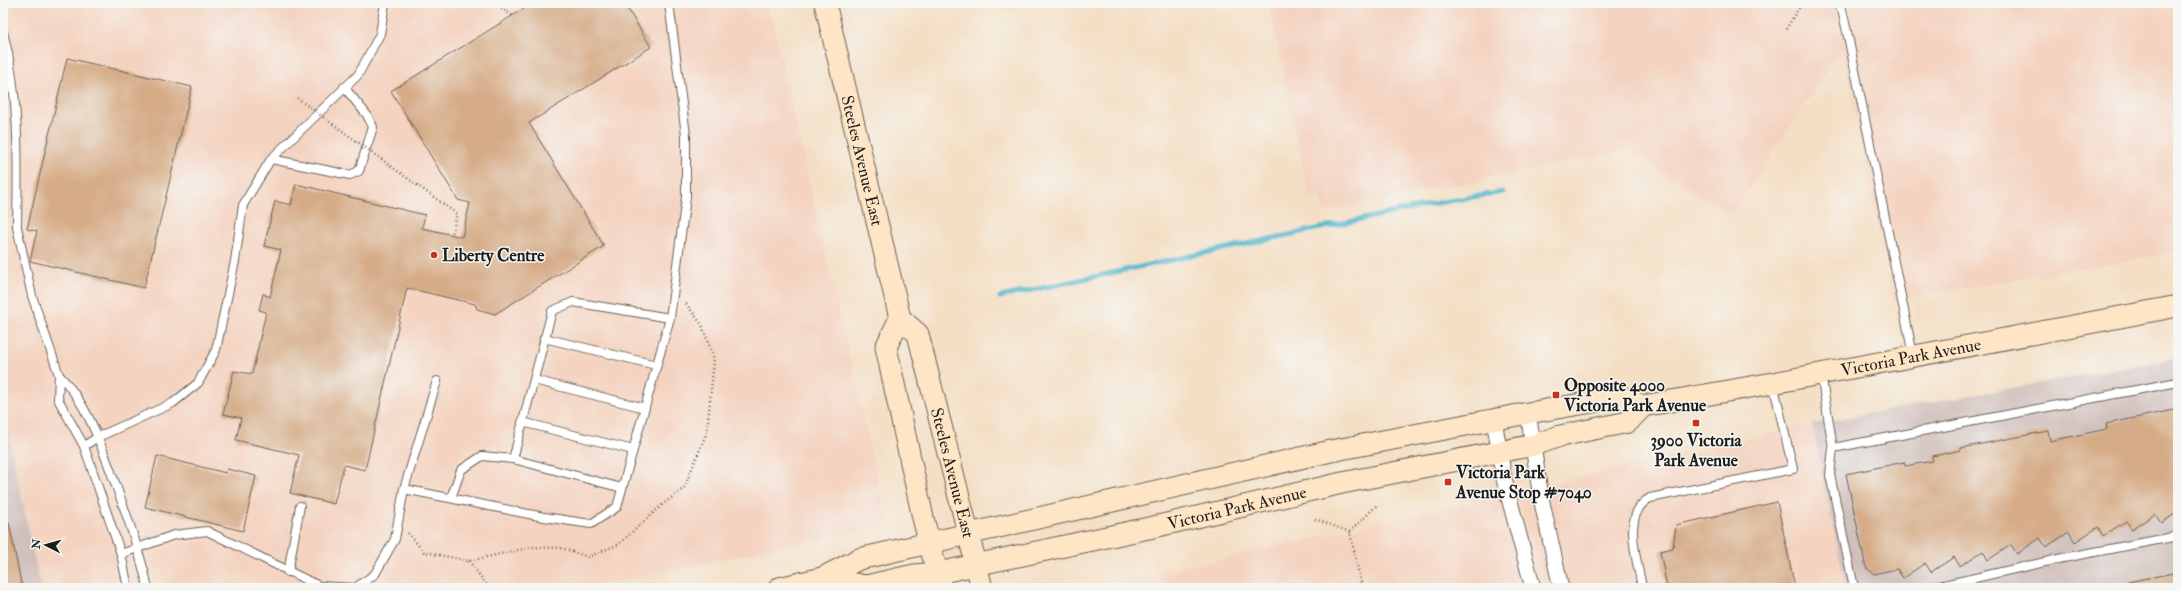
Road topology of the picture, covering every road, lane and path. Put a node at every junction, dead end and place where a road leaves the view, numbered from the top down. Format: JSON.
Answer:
{"nodes":[{"id":1,"x":385,"y":3,"type":"edge"},
{"id":2,"x":495,"y":3,"type":"edge"},
{"id":3,"x":669,"y":3,"type":"edge"},
{"id":4,"x":825,"y":3,"type":"edge"},
{"id":5,"x":1802,"y":3,"type":"edge"},
{"id":6,"x":1836,"y":3,"type":"edge"},
{"id":7,"x":514,"y":17,"type":"dead end"},
{"id":8,"x":1786,"y":29,"type":"dead end"},
{"id":9,"x":3,"y":32,"type":"edge"},
{"id":10,"x":344,"y":87,"type":"junction"},
{"id":11,"x":297,"y":98,"type":"dead end"},
{"id":12,"x":271,"y":159,"type":"junction"},
{"id":13,"x":452,"y":235,"type":"dead end"},
{"id":14,"x":2178,"y":306,"type":"edge"},
{"id":15,"x":670,"y":318,"type":"junction"},
{"id":16,"x":900,"y":318,"type":"junction"},
{"id":17,"x":544,"y":338,"type":"junction"},
{"id":18,"x":1913,"y":355,"type":"junction"},
{"id":19,"x":656,"y":365,"type":"junction"},
{"id":20,"x":1820,"y":373,"type":"junction"},
{"id":21,"x":59,"y":375,"type":"junction"},
{"id":22,"x":534,"y":380,"type":"junction"},
{"id":23,"x":437,"y":381,"type":"dead end"},
{"id":24,"x":2178,"y":382,"type":"edge"},
{"id":25,"x":1773,"y":383,"type":"junction"},
{"id":26,"x":1644,"y":406,"type":"junction"},
{"id":27,"x":645,"y":408,"type":"junction"},
{"id":28,"x":1528,"y":413,"type":"junction"},
{"id":29,"x":1494,"y":420,"type":"junction"},
{"id":30,"x":522,"y":422,"type":"junction"},
{"id":31,"x":98,"y":437,"type":"junction"},
{"id":32,"x":1534,"y":445,"type":"junction"},
{"id":33,"x":84,"y":446,"type":"junction"},
{"id":34,"x":1833,"y":448,"type":"junction"},
{"id":35,"x":633,"y":450,"type":"junction"},
{"id":36,"x":1499,"y":452,"type":"junction"},
{"id":37,"x":513,"y":459,"type":"junction"},
{"id":38,"x":622,"y":488,"type":"junction"},
{"id":39,"x":404,"y":489,"type":"junction"},
{"id":40,"x":451,"y":498,"type":"junction"},
{"id":41,"x":1377,"y":505,"type":"dead end"},
{"id":42,"x":300,"y":506,"type":"dead end"},
{"id":43,"x":1315,"y":519,"type":"dead end"},
{"id":44,"x":969,"y":532,"type":"junction"},
{"id":45,"x":1350,"y":532,"type":"junction"},
{"id":46,"x":2178,"y":536,"type":"edge"},
{"id":47,"x":929,"y":542,"type":"junction"},
{"id":48,"x":138,"y":547,"type":"junction"},
{"id":49,"x":121,"y":554,"type":"junction"},
{"id":50,"x":469,"y":561,"type":"dead end"},
{"id":51,"x":976,"y":566,"type":"junction"},
{"id":52,"x":288,"y":572,"type":"junction"},
{"id":53,"x":822,"y":578,"type":"junction"},
{"id":54,"x":939,"y":581,"type":"edge"},
{"id":55,"x":335,"y":587,"type":"edge"},
{"id":56,"x":128,"y":588,"type":"edge"},
{"id":57,"x":148,"y":588,"type":"edge"},
{"id":58,"x":489,"y":588,"type":"edge"},
{"id":59,"x":779,"y":588,"type":"edge"},
{"id":60,"x":982,"y":588,"type":"edge"},
{"id":61,"x":1362,"y":588,"type":"edge"},
{"id":62,"x":1533,"y":588,"type":"edge"},
{"id":63,"x":1561,"y":588,"type":"edge"},
{"id":64,"x":1642,"y":588,"type":"edge"},
{"id":65,"x":1856,"y":588,"type":"edge"},
{"id":66,"x":1931,"y":588,"type":"edge"}],
"edges":[{"from":1,"to":10,"type":"lane"},
{"from":2,"to":7,"type":"path"},
{"from":3,"to":15,"type":"lane"},
{"from":4,"to":16,"type":"main road","name":"Steeles Avenue East"},
{"from":5,"to":8,"type":"path"},
{"from":6,"to":18,"type":"lane"},
{"from":9,"to":21,"type":"lane"},
{"from":10,"to":12,"type":"lane"},
{"from":10,"to":12,"type":"lane"},
{"from":11,"to":13,"type":"path","bridge":true},
{"from":12,"to":31,"type":"lane"},
{"from":14,"to":18,"type":"main road","name":"Victoria Park Avenue"},
{"from":15,"to":17,"type":"lane"},
{"from":15,"to":19,"type":"lane"},
{"from":16,"to":44,"type":"main road","name":"Steeles Avenue East"},
{"from":16,"to":47,"type":"main road"},
{"from":17,"to":19,"type":"lane"},
{"from":17,"to":22,"type":"lane"},
{"from":18,"to":20,"type":"main road","name":"Victoria Park Avenue"},
{"from":19,"to":27,"type":"lane"},
{"from":20,"to":25,"type":"main road","name":"Victoria Park Avenue"},
{"from":20,"to":34,"type":"lane"},
{"from":21,"to":31,"type":"lane"},
{"from":21,"to":33,"type":"lane"},
{"from":22,"to":27,"type":"lane"},
{"from":22,"to":30,"type":"lane"},
{"from":23,"to":39,"type":"lane"},
{"from":24,"to":34,"type":"lane"},
{"from":25,"to":26,"type":"main road","name":"Victoria Park Avenue"},
{"from":25,"to":64,"type":"lane"},
{"from":26,"to":28,"type":"main road","name":"Victoria Park Avenue"},
{"from":26,"to":32,"type":"main road","name":"Victoria Park Avenue"},
{"from":27,"to":35,"type":"lane"},
{"from":28,"to":29,"type":"main road","name":"Victoria Park Avenue"},
{"from":28,"to":32,"type":"street"},
{"from":29,"to":36,"type":"street"},
{"from":29,"to":44,"type":"main road","name":"Victoria Park Avenue"},
{"from":30,"to":35,"type":"lane"},
{"from":30,"to":37,"type":"lane"},
{"from":31,"to":33,"type":"lane"},
{"from":31,"to":48,"type":"lane"},
{"from":32,"to":36,"type":"main road","name":"Victoria Park Avenue"},
{"from":32,"to":63,"type":"street"},
{"from":33,"to":49,"type":"lane"},
{"from":34,"to":65,"type":"lane"},
{"from":35,"to":38,"type":"lane"},
{"from":36,"to":51,"type":"main road","name":"Victoria Park Avenue"},
{"from":36,"to":62,"type":"street"},
{"from":37,"to":38,"type":"lane"},
{"from":37,"to":40,"type":"lane"},
{"from":38,"to":40,"type":"lane"},
{"from":39,"to":40,"type":"lane"},
{"from":39,"to":55,"type":"lane"},
{"from":41,"to":45,"type":"path"},
{"from":42,"to":52,"type":"lane"},
{"from":43,"to":45,"type":"path"},
{"from":44,"to":47,"type":"main road","name":"Victoria Park Avenue"},
{"from":44,"to":51,"type":"main road","name":"Steeles Avenue East"},
{"from":45,"to":61,"type":"path"},
{"from":46,"to":66,"type":"lane"},
{"from":47,"to":53,"type":"main road","name":"Victoria Park Avenue"},
{"from":47,"to":54,"type":"main road"},
{"from":48,"to":49,"type":"lane"},
{"from":48,"to":52,"type":"lane"},
{"from":48,"to":57,"type":"lane"},
{"from":49,"to":56,"type":"lane"},
{"from":50,"to":58,"type":"path"},
{"from":51,"to":54,"type":"main road","name":"Victoria Park Avenue"},
{"from":51,"to":60,"type":"main road","name":"Steeles Avenue East"},
{"from":52,"to":55,"type":"lane"},
{"from":53,"to":54,"type":"main road","name":"Victoria Park Avenue"},
{"from":53,"to":59,"type":"main road","name":"Victoria Park Avenue"}]}
